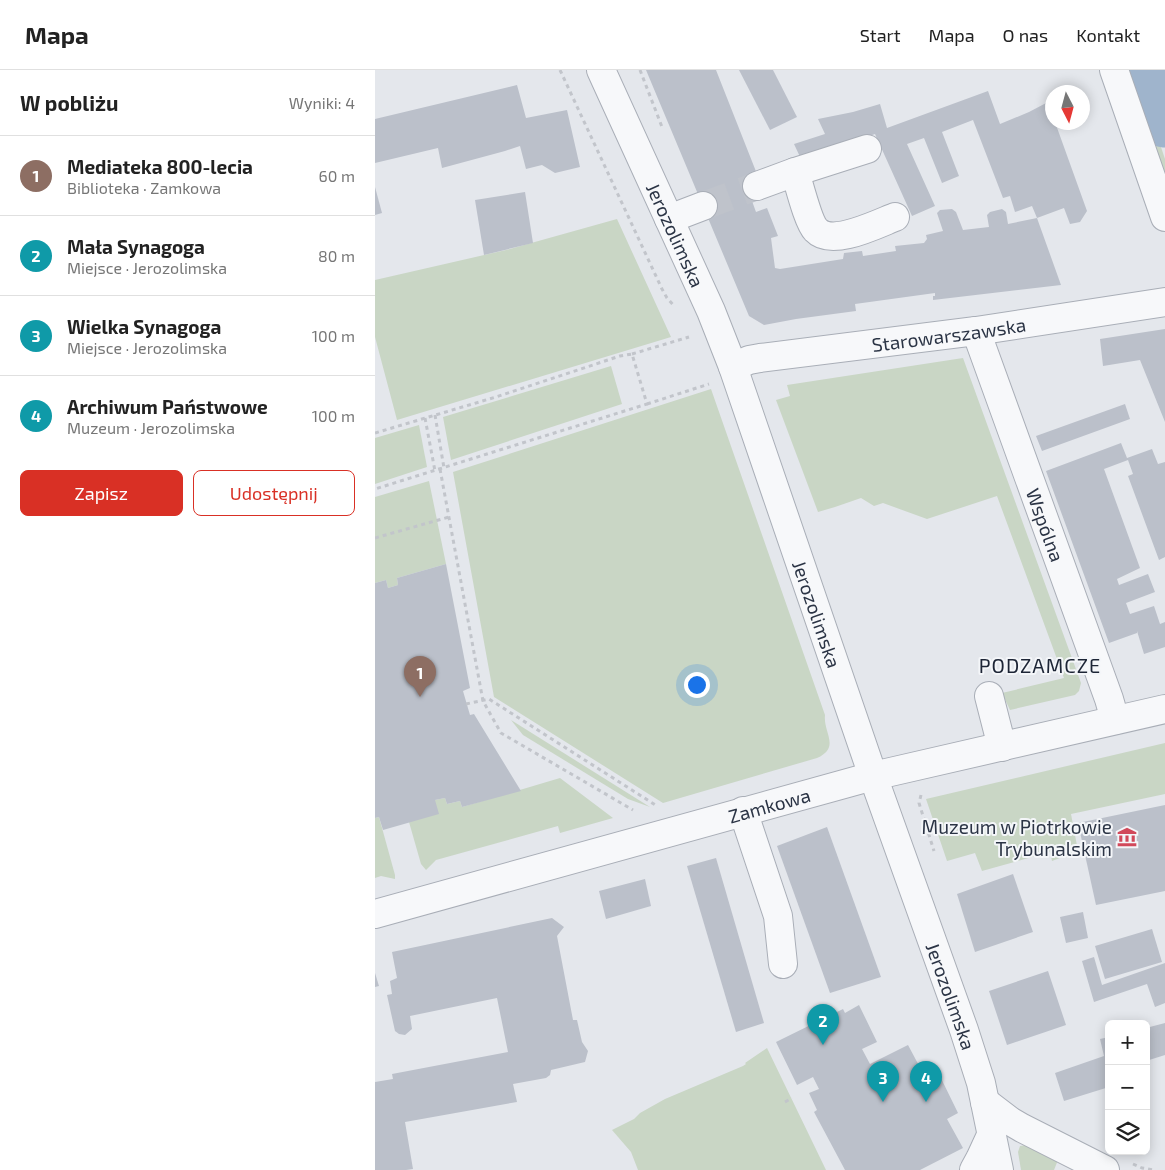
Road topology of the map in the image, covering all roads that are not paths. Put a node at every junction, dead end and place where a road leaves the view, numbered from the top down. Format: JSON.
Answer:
{"nodes":[{"id":1,"x":601,"y":70,"type":"edge"},
{"id":2,"x":1115,"y":70,"type":"edge"},
{"id":3,"x":867,"y":149,"type":"dead end"},
{"id":4,"x":795,"y":172,"type":"junction"},
{"id":5,"x":757,"y":186,"type":"tunnel mouth"},
{"id":6,"x":703,"y":206,"type":"tunnel mouth"},
{"id":7,"x":895,"y":217,"type":"dead end"},
{"id":8,"x":1165,"y":217,"type":"edge"},
{"id":9,"x":669,"y":219,"type":"junction"},
{"id":10,"x":1165,"y":302,"type":"edge"},
{"id":11,"x":977,"y":331,"type":"junction"},
{"id":12,"x":725,"y":374,"type":"junction"},
{"id":13,"x":989,"y":696,"type":"dead end"},
{"id":14,"x":1165,"y":709,"type":"edge"},
{"id":15,"x":1115,"y":720,"type":"junction"},
{"id":16,"x":1002,"y":747,"type":"junction"},
{"id":17,"x":873,"y":776,"type":"junction"},
{"id":18,"x":743,"y":812,"type":"junction"},
{"id":19,"x":375,"y":914,"type":"edge"},
{"id":20,"x":783,"y":964,"type":"dead end"},
{"id":21,"x":985,"y":1102,"type":"junction"},
{"id":22,"x":992,"y":1133,"type":"junction"},
{"id":23,"x":974,"y":1170,"type":"edge"},
{"id":24,"x":999,"y":1170,"type":"edge"},
{"id":25,"x":1105,"y":1170,"type":"edge"}],
"edges":[{"from":1,"to":9,"type":"street","name":"Jerozolimska"},
{"from":2,"to":8,"type":"street"},
{"from":3,"to":4,"type":"street"},
{"from":4,"to":5,"type":"street"},
{"from":4,"to":7,"type":"street"},
{"from":6,"to":9,"type":"street"},
{"from":9,"to":12,"type":"street","name":"Jerozolimska"},
{"from":10,"to":11,"type":"street","name":"Starowarszawska"},
{"from":11,"to":12,"type":"street","name":"Starowarszawska"},
{"from":11,"to":15,"type":"street","name":"Wspólna"},
{"from":12,"to":17,"type":"street","name":"Jerozolimska"},
{"from":13,"to":16,"type":"street"},
{"from":14,"to":15,"type":"street","name":"Zamkowa"},
{"from":15,"to":16,"type":"street","name":"Zamkowa"},
{"from":16,"to":17,"type":"street","name":"Zamkowa"},
{"from":17,"to":18,"type":"street","name":"Zamkowa"},
{"from":17,"to":21,"type":"street","name":"Jerozolimska"},
{"from":18,"to":19,"type":"street","name":"Zamkowa"},
{"from":18,"to":20,"type":"street"},
{"from":21,"to":22,"type":"street","name":"Jerozolimska"},
{"from":21,"to":25,"type":"street"},
{"from":22,"to":23,"type":"street"},
{"from":22,"to":24,"type":"street","name":"Jerozolimska"}]}
